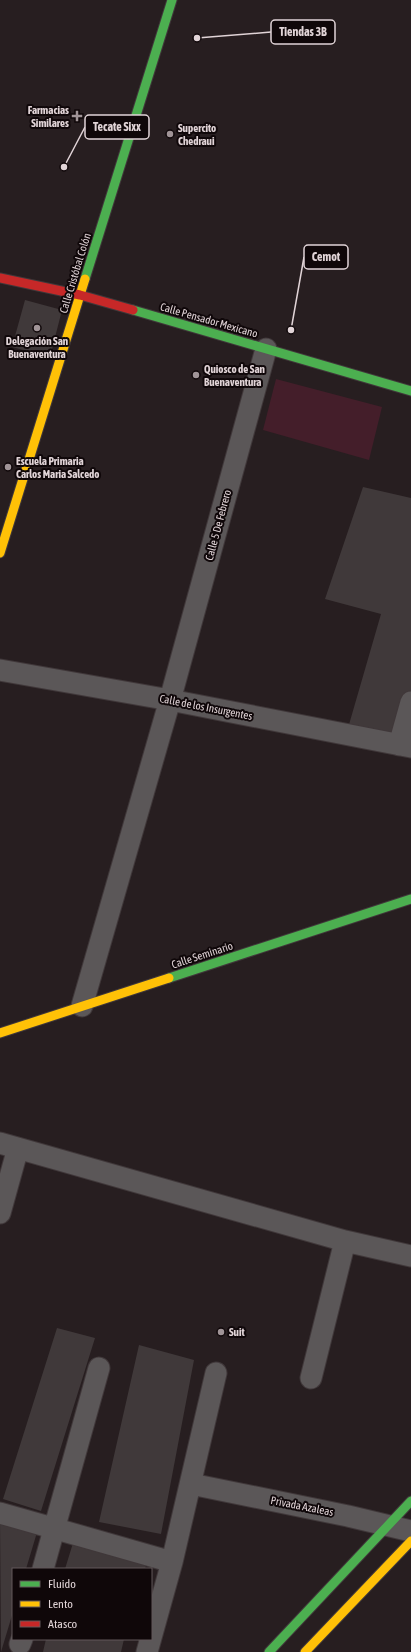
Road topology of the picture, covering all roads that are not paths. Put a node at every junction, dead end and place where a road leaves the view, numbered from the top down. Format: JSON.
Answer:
{"nodes":[{"id":1,"x":172,"y":0,"type":"edge"},
{"id":2,"x":0,"y":278,"type":"edge"},
{"id":3,"x":80,"y":295,"type":"junction"},
{"id":4,"x":266,"y":349,"type":"junction"},
{"id":5,"x":411,"y":391,"type":"edge"},
{"id":6,"x":0,"y":553,"type":"edge"},
{"id":7,"x":0,"y":670,"type":"edge"},
{"id":8,"x":170,"y":700,"type":"junction"},
{"id":9,"x":411,"y":702,"type":"edge"},
{"id":10,"x":405,"y":746,"type":"edge"},
{"id":11,"x":411,"y":899,"type":"edge"},
{"id":12,"x":82,"y":1006,"type":"junction"},
{"id":13,"x":0,"y":1032,"type":"edge"},
{"id":14,"x":9,"y":1145,"type":"edge"},
{"id":15,"x":0,"y":1213,"type":"edge"},
{"id":16,"x":346,"y":1241,"type":"junction"},
{"id":17,"x":411,"y":1256,"type":"edge"},
{"id":18,"x":98,"y":1368,"type":"dead end"},
{"id":19,"x":216,"y":1373,"type":"dead end"},
{"id":20,"x":311,"y":1378,"type":"dead end"},
{"id":21,"x":192,"y":1484,"type":"junction"},
{"id":22,"x":411,"y":1501,"type":"edge"},
{"id":23,"x":0,"y":1513,"type":"edge"},
{"id":24,"x":389,"y":1525,"type":"junction"},
{"id":25,"x":55,"y":1529,"type":"junction"},
{"id":26,"x":411,"y":1532,"type":"edge"},
{"id":27,"x":411,"y":1541,"type":"edge"},
{"id":28,"x":172,"y":1562,"type":"junction"},
{"id":29,"x":43,"y":1568,"type":"edge"},
{"id":30,"x":152,"y":1637,"type":"edge"},
{"id":31,"x":151,"y":1640,"type":"edge"},
{"id":32,"x":148,"y":1652,"type":"edge"},
{"id":33,"x":269,"y":1652,"type":"edge"},
{"id":34,"x":305,"y":1652,"type":"edge"}],
"edges":[{"from":1,"to":3,"type":"street","name":"Calle Cristóbal Colón"},
{"from":2,"to":3,"type":"street","name":"Calle Pensador Mexicano"},
{"from":3,"to":4,"type":"street","name":"Calle Pensador Mexicano"},
{"from":3,"to":6,"type":"street","name":"Calle Cristóbal Colón"},
{"from":4,"to":5,"type":"street","name":"Calle Pensador Mexicano"},
{"from":4,"to":8,"type":"street","name":"Calle 5 De Febrero"},
{"from":7,"to":8,"type":"street","name":"Calle de los Insurgentes"},
{"from":8,"to":10,"type":"street","name":"Calle de los Insurgentes"},
{"from":8,"to":12,"type":"street","name":"Calle 5 De Febrero"},
{"from":9,"to":10,"type":"street"},
{"from":11,"to":12,"type":"street","name":"Calle Seminario"},
{"from":12,"to":13,"type":"street","name":"Calle Seminario"},
{"from":14,"to":15,"type":"street"},
{"from":14,"to":16,"type":"street"},
{"from":16,"to":17,"type":"street"},
{"from":16,"to":20,"type":"street"},
{"from":18,"to":25,"type":"street"},
{"from":19,"to":21,"type":"street"},
{"from":21,"to":24,"type":"street","name":"Privada Azaleas"},
{"from":21,"to":28,"type":"street"},
{"from":22,"to":24,"type":"street"},
{"from":23,"to":25,"type":"street"},
{"from":24,"to":26,"type":"street","name":"Privada Azaleas"},
{"from":24,"to":33,"type":"street"},
{"from":25,"to":28,"type":"street"},
{"from":25,"to":29,"type":"street"},
{"from":27,"to":34,"type":"street"},
{"from":28,"to":30,"type":"street"},
{"from":31,"to":32,"type":"street"}]}
